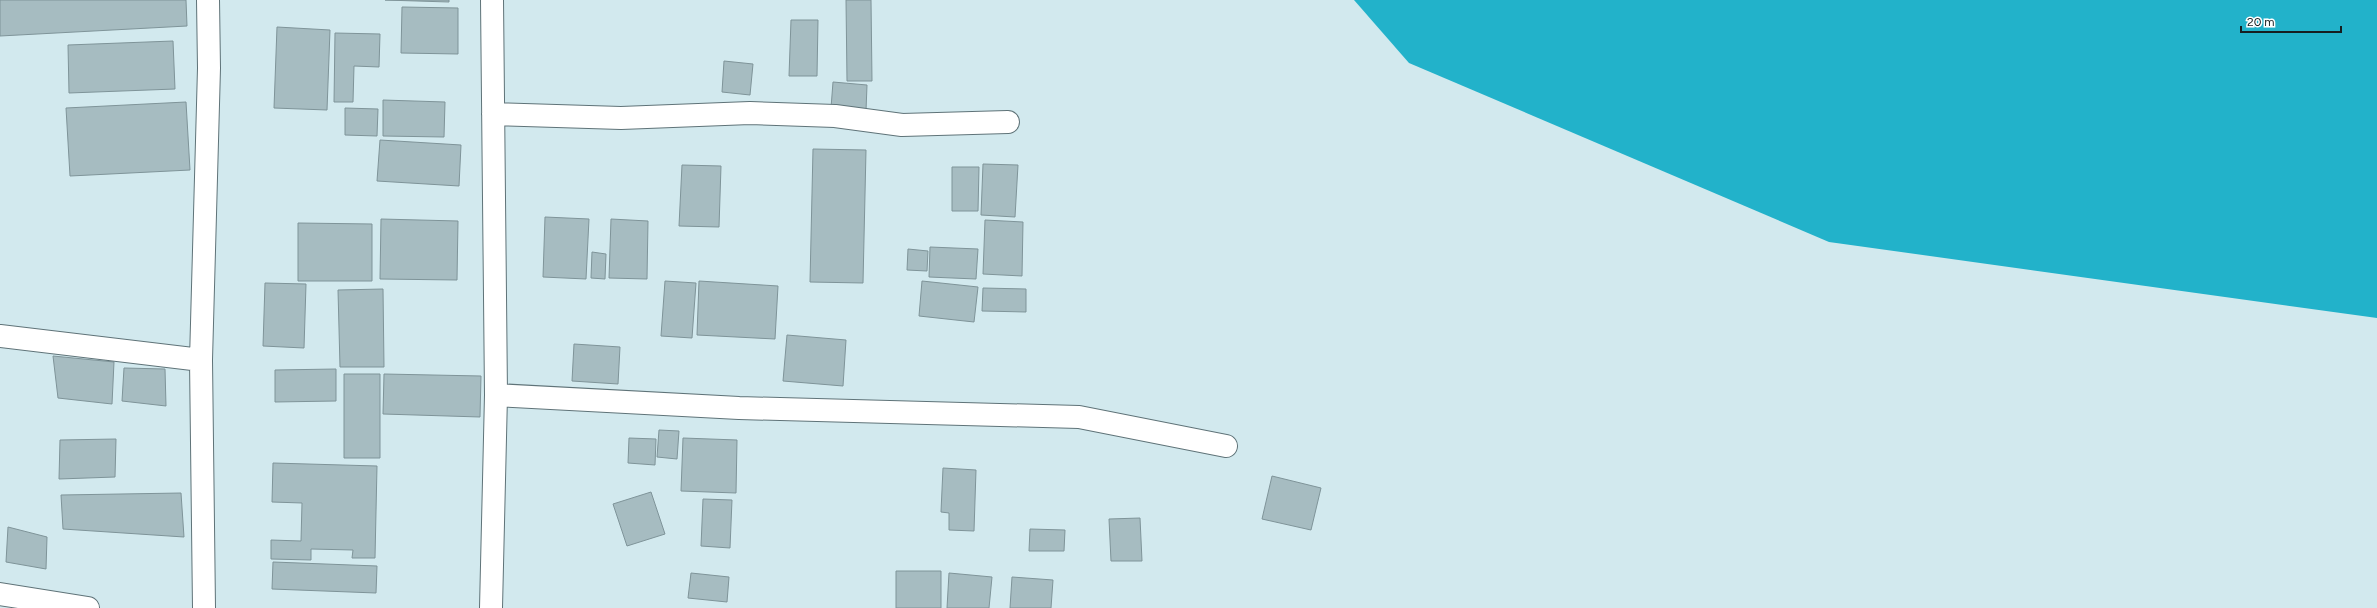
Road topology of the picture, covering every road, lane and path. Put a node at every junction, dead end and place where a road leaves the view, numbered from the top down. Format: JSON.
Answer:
{"nodes":[{"id":1,"x":208,"y":0,"type":"edge"},
{"id":2,"x":492,"y":0,"type":"edge"},
{"id":3,"x":493,"y":114,"type":"junction"},
{"id":4,"x":1008,"y":122,"type":"dead end"},
{"id":5,"x":0,"y":336,"type":"edge"},
{"id":6,"x":201,"y":360,"type":"junction"},
{"id":7,"x":496,"y":395,"type":"junction"},
{"id":8,"x":1226,"y":446,"type":"dead end"},
{"id":9,"x":0,"y":594,"type":"edge"},
{"id":10,"x":88,"y":608,"type":"edge"},
{"id":11,"x":204,"y":608,"type":"edge"},
{"id":12,"x":491,"y":608,"type":"edge"}],
"edges":[{"from":1,"to":6,"type":"street"},
{"from":2,"to":3,"type":"street"},
{"from":3,"to":4,"type":"street"},
{"from":3,"to":7,"type":"street"},
{"from":5,"to":6,"type":"street"},
{"from":6,"to":11,"type":"street"},
{"from":7,"to":8,"type":"street"},
{"from":7,"to":12,"type":"street"},
{"from":9,"to":10,"type":"street"}]}
